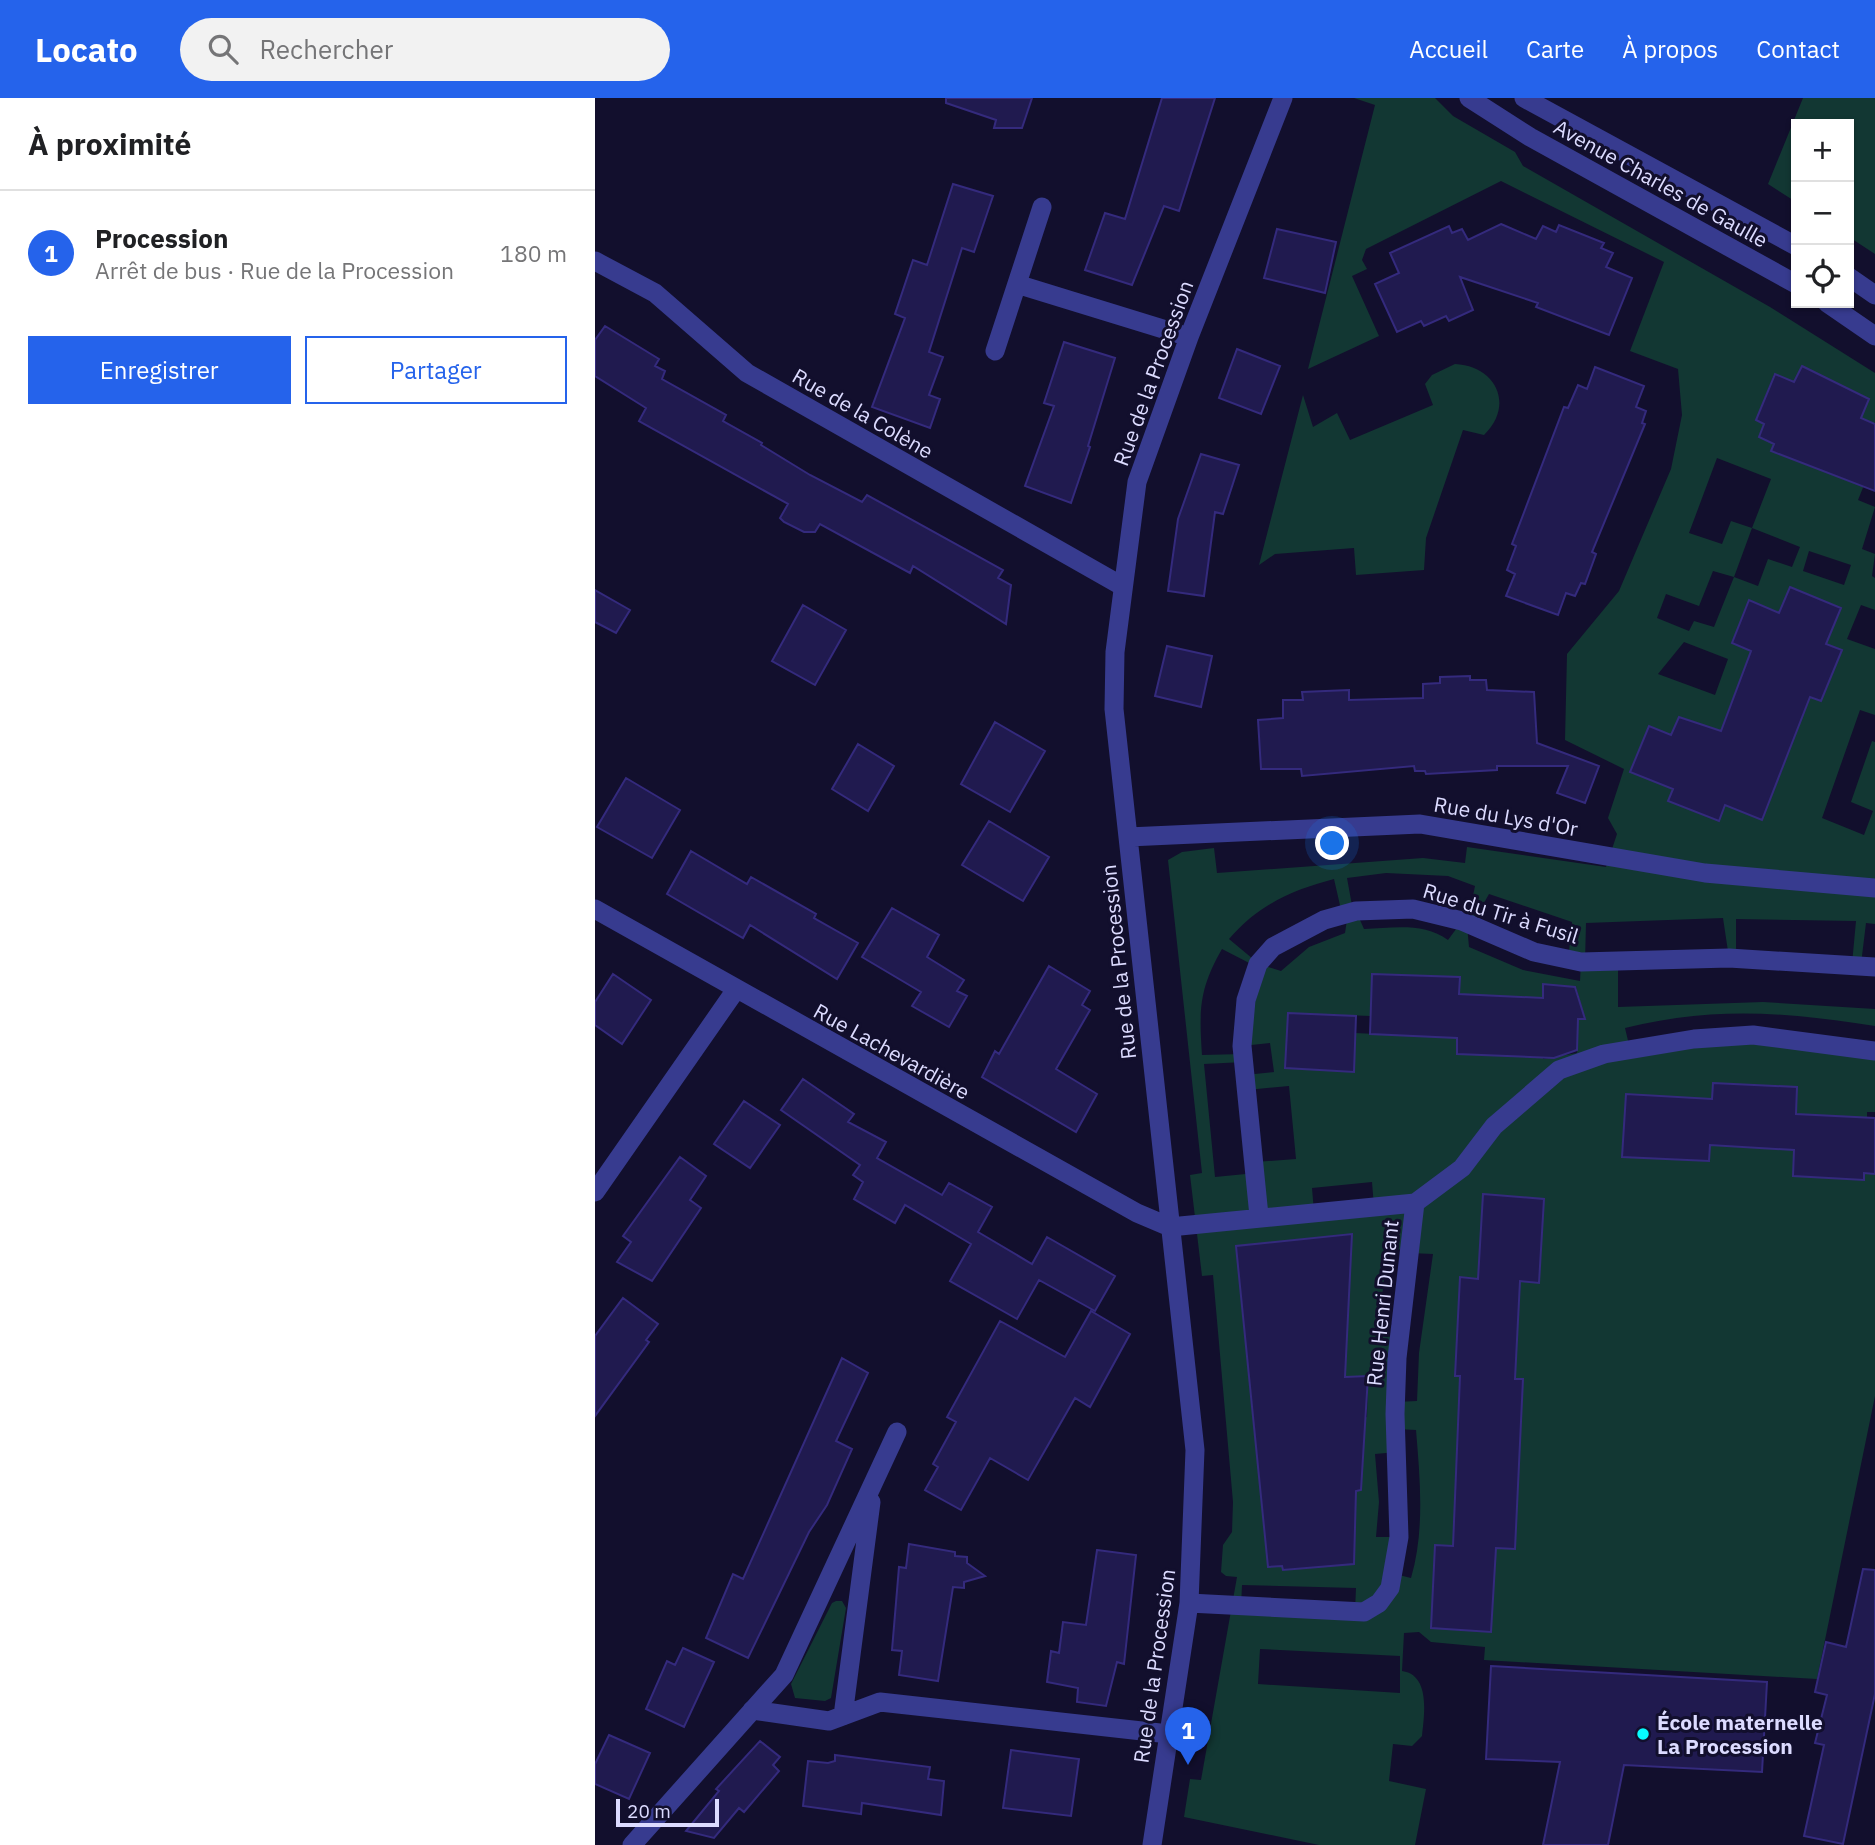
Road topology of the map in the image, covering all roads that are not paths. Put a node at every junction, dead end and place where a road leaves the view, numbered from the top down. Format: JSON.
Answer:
{"nodes":[{"id":1,"x":1283,"y":98,"type":"edge"},
{"id":2,"x":1469,"y":98,"type":"edge"},
{"id":3,"x":1524,"y":98,"type":"edge"},
{"id":4,"x":1042,"y":207,"type":"dead end"},
{"id":5,"x":1794,"y":245,"type":"edge"},
{"id":6,"x":595,"y":261,"type":"edge"},
{"id":7,"x":1854,"y":280,"type":"edge"},
{"id":8,"x":1791,"y":281,"type":"edge"},
{"id":9,"x":1017,"y":284,"type":"junction"},
{"id":10,"x":1875,"y":295,"type":"edge"},
{"id":11,"x":1834,"y":308,"type":"edge"},
{"id":12,"x":1875,"y":336,"type":"edge"},
{"id":13,"x":1189,"y":337,"type":"junction"},
{"id":14,"x":995,"y":351,"type":"dead end"},
{"id":15,"x":1122,"y":586,"type":"junction"},
{"id":16,"x":1128,"y":837,"type":"junction"},
{"id":17,"x":1875,"y":888,"type":"edge"},
{"id":18,"x":595,"y":909,"type":"edge"},
{"id":19,"x":1875,"y":968,"type":"edge"},
{"id":20,"x":735,"y":991,"type":"junction"},
{"id":21,"x":1875,"y":1051,"type":"edge"},
{"id":22,"x":595,"y":1192,"type":"edge"},
{"id":23,"x":1415,"y":1203,"type":"junction"},
{"id":24,"x":1259,"y":1216,"type":"junction"},
{"id":25,"x":1170,"y":1227,"type":"junction"},
{"id":26,"x":897,"y":1432,"type":"dead end"},
{"id":27,"x":874,"y":1482,"type":"junction"},
{"id":28,"x":1189,"y":1604,"type":"junction"},
{"id":29,"x":752,"y":1710,"type":"junction"},
{"id":30,"x":843,"y":1716,"type":"junction"},
{"id":31,"x":1169,"y":1734,"type":"junction"},
{"id":32,"x":632,"y":1844,"type":"edge"},
{"id":33,"x":1152,"y":1845,"type":"edge"}],
"edges":[{"from":1,"to":13,"type":"street","name":"Rue de la Procession"},
{"from":2,"to":8,"type":"street","name":"Avenue Charles de Gaulle"},
{"from":3,"to":5,"type":"street","name":"Avenue Charles de Gaulle"},
{"from":4,"to":9,"type":"street"},
{"from":6,"to":15,"type":"street","name":"Rue de la Colène"},
{"from":7,"to":10,"type":"street"},
{"from":9,"to":13,"type":"street"},
{"from":9,"to":14,"type":"street"},
{"from":11,"to":12,"type":"street"},
{"from":13,"to":15,"type":"street","name":"Rue de la Procession"},
{"from":15,"to":16,"type":"street","name":"Rue de la Procession"},
{"from":16,"to":17,"type":"street","name":"Rue du Lys d'Or"},
{"from":16,"to":25,"type":"street","name":"Rue de la Procession"},
{"from":18,"to":20,"type":"street","name":"Rue Lachevardière"},
{"from":19,"to":24,"type":"street","name":"Rue du Tir à Fusil"},
{"from":20,"to":22,"type":"street"},
{"from":20,"to":25,"type":"street","name":"Rue Lachevardière"},
{"from":21,"to":23,"type":"street","name":"Rue Henri Dunant"},
{"from":23,"to":24,"type":"street"},
{"from":23,"to":28,"type":"street","name":"Rue Henri Dunant"},
{"from":24,"to":25,"type":"street"},
{"from":25,"to":28,"type":"street","name":"Rue de la Procession"},
{"from":26,"to":27,"type":"street"},
{"from":27,"to":29,"type":"street"},
{"from":27,"to":30,"type":"street"},
{"from":28,"to":31,"type":"street","name":"Rue de la Procession"},
{"from":29,"to":30,"type":"street"},
{"from":29,"to":32,"type":"street"},
{"from":30,"to":31,"type":"street"},
{"from":31,"to":33,"type":"street","name":"Rue de la Procession"}]}
